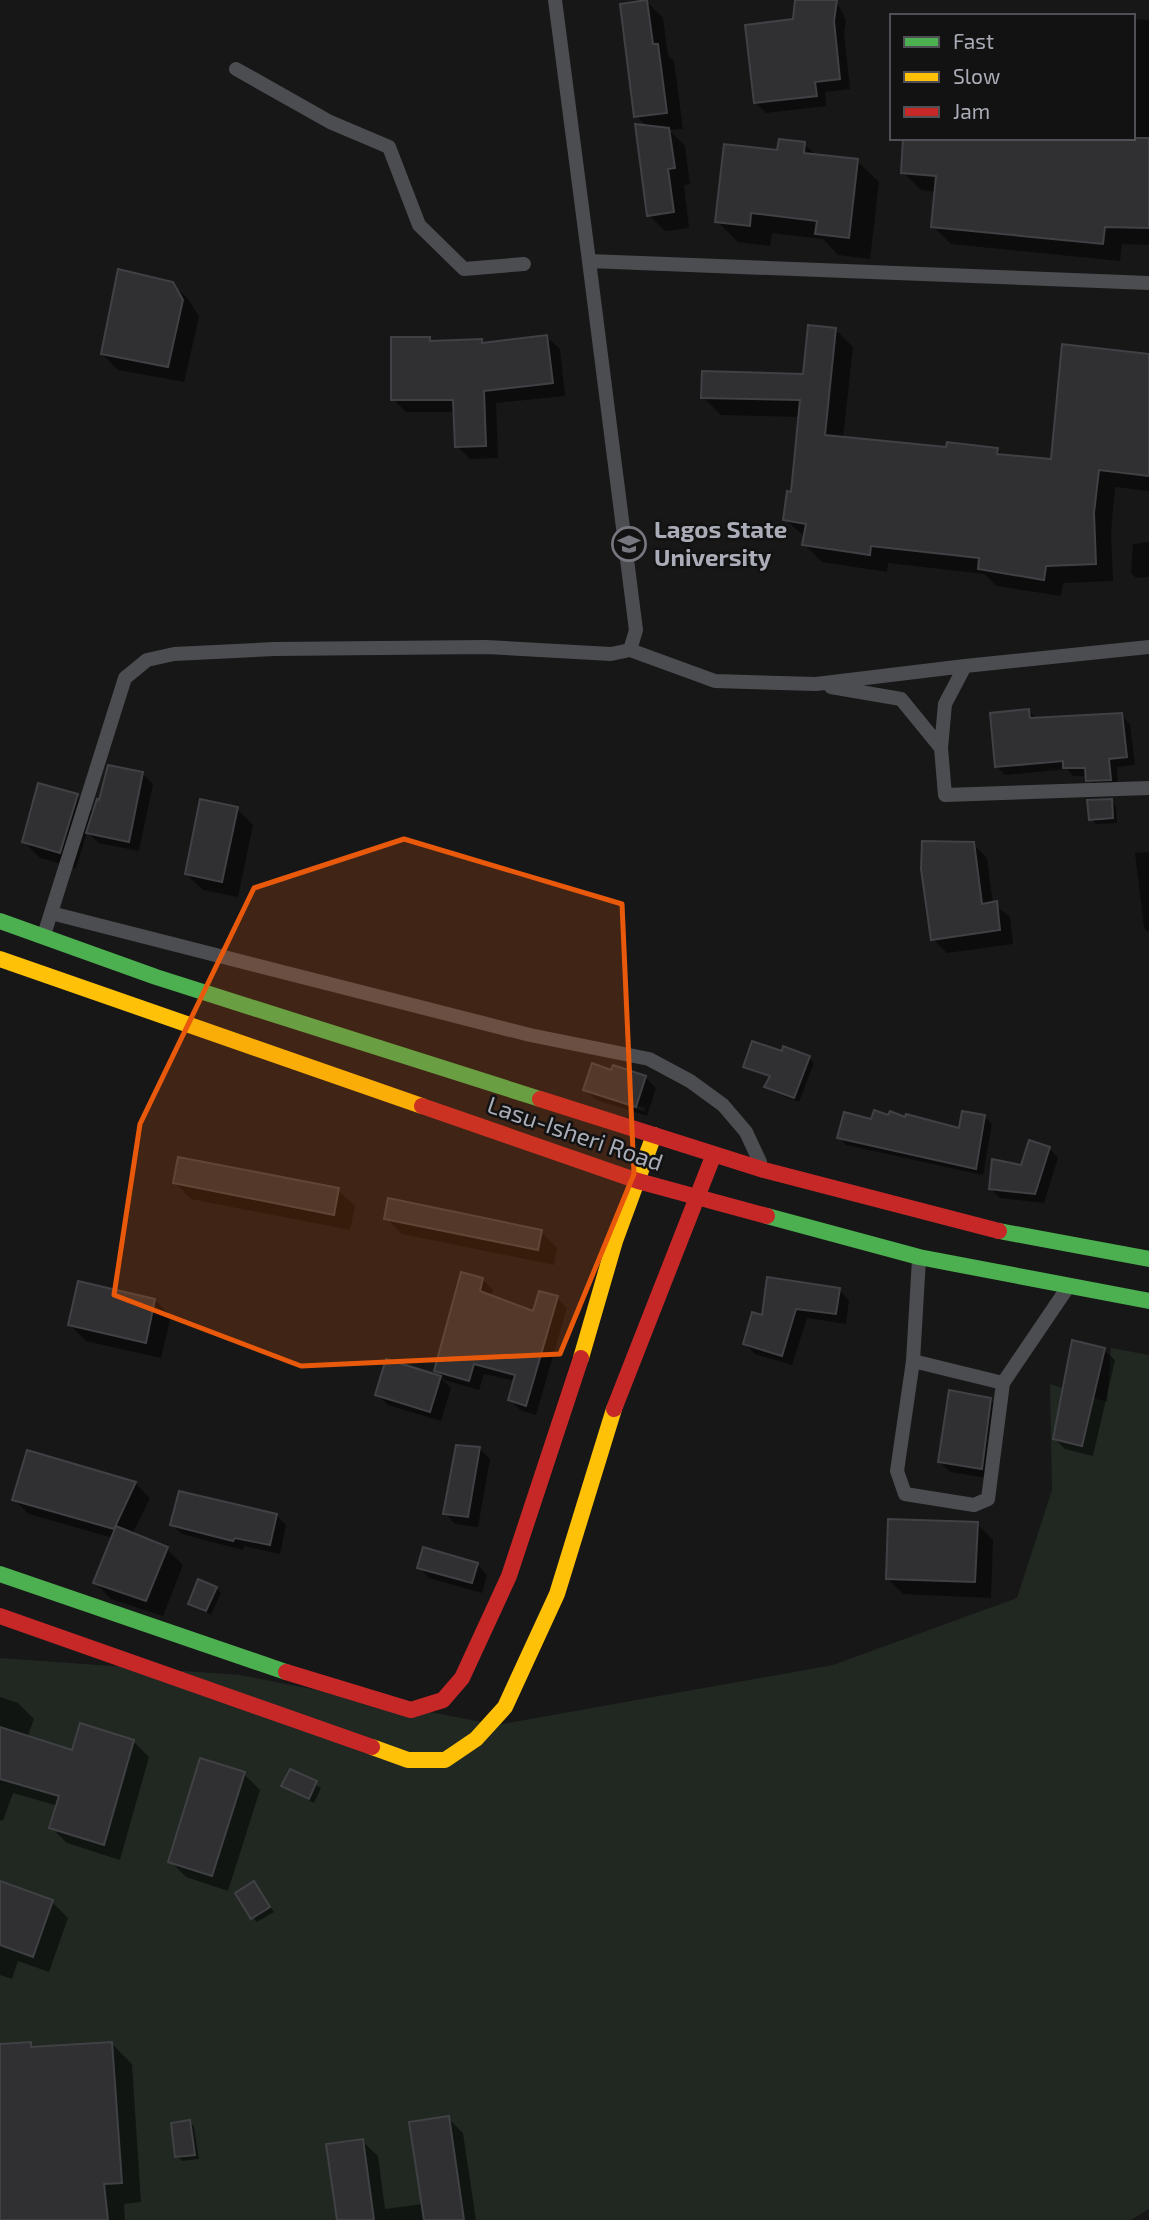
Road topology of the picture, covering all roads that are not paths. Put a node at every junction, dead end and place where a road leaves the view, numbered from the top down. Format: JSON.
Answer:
{"nodes":[{"id":1,"x":555,"y":0,"type":"edge"},
{"id":2,"x":236,"y":69,"type":"dead end"},
{"id":3,"x":589,"y":261,"type":"junction"},
{"id":4,"x":524,"y":264,"type":"dead end"},
{"id":5,"x":1149,"y":283,"type":"edge"},
{"id":6,"x":1149,"y":647,"type":"edge"},
{"id":7,"x":629,"y":650,"type":"junction"},
{"id":8,"x":965,"y":666,"type":"junction"},
{"id":9,"x":816,"y":684,"type":"junction"},
{"id":10,"x":941,"y":748,"type":"junction"},
{"id":11,"x":1149,"y":788,"type":"edge"},
{"id":12,"x":51,"y":914,"type":"junction"},
{"id":13,"x":0,"y":921,"type":"edge"},
{"id":14,"x":44,"y":936,"type":"junction"},
{"id":15,"x":0,"y":960,"type":"edge"},
{"id":16,"x":654,"y":1135,"type":"junction"},
{"id":17,"x":713,"y":1154,"type":"junction"},
{"id":18,"x":764,"y":1170,"type":"junction"},
{"id":19,"x":638,"y":1181,"type":"junction"},
{"id":20,"x":696,"y":1198,"type":"junction"},
{"id":21,"x":919,"y":1257,"type":"junction"},
{"id":22,"x":1149,"y":1259,"type":"edge"},
{"id":23,"x":1069,"y":1285,"type":"junction"},
{"id":24,"x":1149,"y":1301,"type":"edge"},
{"id":25,"x":913,"y":1362,"type":"junction"},
{"id":26,"x":1003,"y":1383,"type":"junction"},
{"id":27,"x":0,"y":1574,"type":"edge"},
{"id":28,"x":0,"y":1616,"type":"edge"}],
"edges":[{"from":1,"to":3,"type":"lane"},
{"from":2,"to":4,"type":"lane"},
{"from":3,"to":5,"type":"lane"},
{"from":3,"to":7,"type":"lane"},
{"from":6,"to":8,"type":"lane"},
{"from":7,"to":9,"type":"lane"},
{"from":7,"to":12,"type":"lane"},
{"from":8,"to":9,"type":"lane"},
{"from":8,"to":10,"type":"lane"},
{"from":9,"to":10,"type":"lane"},
{"from":10,"to":11,"type":"lane"},
{"from":12,"to":14,"type":"lane"},
{"from":12,"to":18,"type":"lane"},
{"from":13,"to":14,"type":"main road","name":"Lasu-Isheri Road"},
{"from":14,"to":16,"type":"main road","name":"Lasu-Isheri Road"},
{"from":15,"to":19,"type":"main road","name":"Lasu-Isheri Road"},
{"from":16,"to":17,"type":"main road","name":"Lasu-Isheri Road"},
{"from":16,"to":19,"type":"main road"},
{"from":17,"to":18,"type":"main road","name":"Lasu-Isheri Road"},
{"from":17,"to":20,"type":"main road"},
{"from":18,"to":22,"type":"main road","name":"Lasu-Isheri Road"},
{"from":19,"to":20,"type":"main road","name":"Lasu-Isheri Road"},
{"from":19,"to":27,"type":"main road"},
{"from":20,"to":21,"type":"main road","name":"Lasu-Isheri Road"},
{"from":20,"to":28,"type":"main road"},
{"from":21,"to":23,"type":"main road","name":"Lasu-Isheri Road"},
{"from":21,"to":25,"type":"lane"},
{"from":23,"to":24,"type":"main road","name":"Lasu-Isheri Road"},
{"from":23,"to":26,"type":"lane"},
{"from":25,"to":26,"type":"lane"},
{"from":25,"to":26,"type":"lane"}]}
